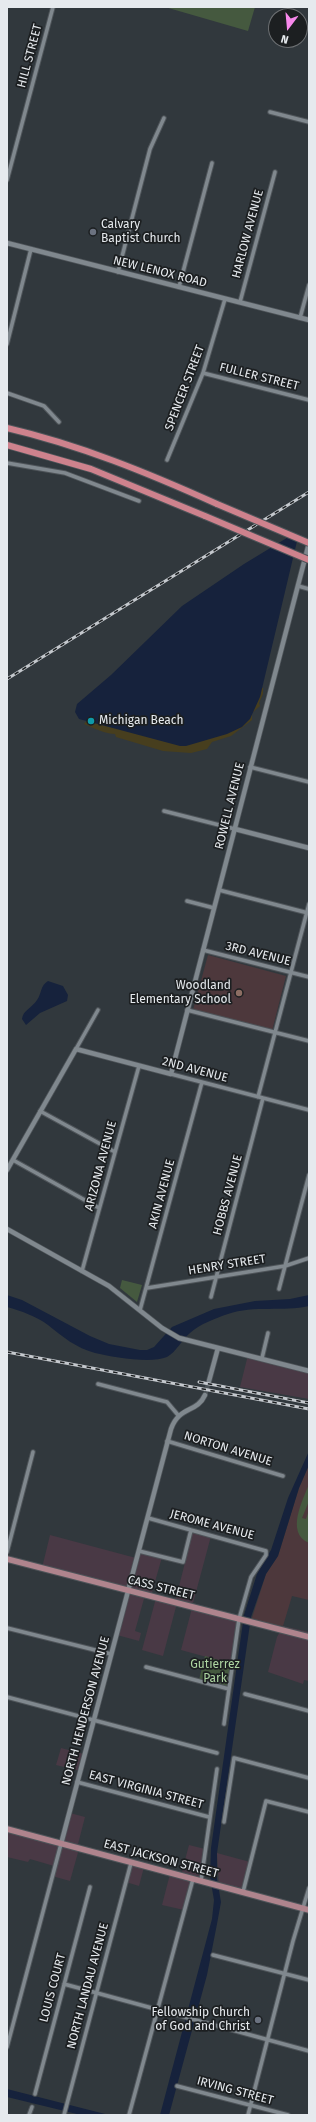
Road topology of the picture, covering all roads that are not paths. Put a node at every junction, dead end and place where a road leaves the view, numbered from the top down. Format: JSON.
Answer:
{"nodes":[{"id":1,"x":53,"y":7,"type":"edge"},
{"id":2,"x":270,"y":112,"type":"dead end"},
{"id":3,"x":164,"y":118,"type":"dead end"},
{"id":4,"x":309,"y":122,"type":"edge"},
{"id":5,"x":212,"y":163,"type":"dead end"},
{"id":6,"x":275,"y":172,"type":"dead end"},
{"id":7,"x":7,"y":180,"type":"edge"},
{"id":8,"x":7,"y":243,"type":"edge"},
{"id":9,"x":31,"y":249,"type":"junction"},
{"id":10,"x":118,"y":272,"type":"junction"},
{"id":11,"x":309,"y":285,"type":"edge"},
{"id":12,"x":179,"y":287,"type":"junction"},
{"id":13,"x":225,"y":299,"type":"junction"},
{"id":14,"x":240,"y":302,"type":"junction"},
{"id":15,"x":300,"y":318,"type":"junction"},
{"id":16,"x":309,"y":320,"type":"edge"},
{"id":17,"x":7,"y":344,"type":"edge"},
{"id":18,"x":203,"y":373,"type":"junction"},
{"id":19,"x":7,"y":393,"type":"edge"},
{"id":20,"x":309,"y":400,"type":"edge"},
{"id":21,"x":59,"y":422,"type":"dead end"},
{"id":22,"x":7,"y":428,"type":"edge"},
{"id":23,"x":7,"y":445,"type":"edge"},
{"id":24,"x":167,"y":460,"type":"dead end"},
{"id":25,"x":7,"y":463,"type":"edge"},
{"id":26,"x":139,"y":501,"type":"dead end"},
{"id":27,"x":309,"y":543,"type":"edge"},
{"id":28,"x":309,"y":560,"type":"edge"},
{"id":29,"x":298,"y":586,"type":"junction"},
{"id":30,"x":309,"y":589,"type":"edge"},
{"id":31,"x":250,"y":767,"type":"junction"},
{"id":32,"x":309,"y":782,"type":"edge"},
{"id":33,"x":164,"y":811,"type":"dead end"},
{"id":34,"x":235,"y":829,"type":"junction"},
{"id":35,"x":309,"y":848,"type":"edge"},
{"id":36,"x":219,"y":890,"type":"junction"},
{"id":37,"x":188,"y":901,"type":"dead end"},
{"id":38,"x":309,"y":904,"type":"edge"},
{"id":39,"x":214,"y":908,"type":"junction"},
{"id":40,"x":308,"y":913,"type":"edge"},
{"id":41,"x":203,"y":950,"type":"junction"},
{"id":42,"x":291,"y":973,"type":"junction"},
{"id":43,"x":309,"y":978,"type":"edge"},
{"id":44,"x":98,"y":1010,"type":"dead end"},
{"id":45,"x":188,"y":1010,"type":"junction"},
{"id":46,"x":275,"y":1033,"type":"junction"},
{"id":47,"x":309,"y":1041,"type":"edge"},
{"id":48,"x":76,"y":1049,"type":"junction"},
{"id":49,"x":138,"y":1066,"type":"junction"},
{"id":50,"x":171,"y":1074,"type":"junction"},
{"id":51,"x":202,"y":1082,"type":"junction"},
{"id":52,"x":258,"y":1097,"type":"junction"},
{"id":53,"x":263,"y":1098,"type":"junction"},
{"id":54,"x":309,"y":1110,"type":"edge"},
{"id":55,"x":40,"y":1111,"type":"junction"},
{"id":56,"x":115,"y":1152,"type":"junction"},
{"id":57,"x":13,"y":1160,"type":"junction"},
{"id":58,"x":7,"y":1170,"type":"edge"},
{"id":59,"x":309,"y":1175,"type":"edge"},
{"id":60,"x":99,"y":1208,"type":"junction"},
{"id":61,"x":7,"y":1229,"type":"edge"},
{"id":62,"x":309,"y":1258,"type":"edge"},
{"id":63,"x":285,"y":1266,"type":"junction"},
{"id":64,"x":82,"y":1271,"type":"junction"},
{"id":65,"x":217,"y":1276,"type":"junction"},
{"id":66,"x":147,"y":1288,"type":"junction"},
{"id":67,"x":278,"y":1288,"type":"dead end"},
{"id":68,"x":211,"y":1297,"type":"dead end"},
{"id":69,"x":140,"y":1310,"type":"junction"},
{"id":70,"x":268,"y":1334,"type":"dead end"},
{"id":71,"x":218,"y":1348,"type":"junction"},
{"id":72,"x":262,"y":1358,"type":"junction"},
{"id":73,"x":309,"y":1371,"type":"edge"},
{"id":74,"x":209,"y":1381,"type":"tunnel mouth"},
{"id":75,"x":98,"y":1384,"type":"dead end"},
{"id":76,"x":205,"y":1395,"type":"tunnel mouth"},
{"id":77,"x":178,"y":1415,"type":"junction"},
{"id":78,"x":167,"y":1441,"type":"junction"},
{"id":79,"x":33,"y":1452,"type":"dead end"},
{"id":80,"x":283,"y":1476,"type":"dead end"},
{"id":81,"x":148,"y":1518,"type":"junction"},
{"id":82,"x":191,"y":1530,"type":"junction"},
{"id":83,"x":139,"y":1550,"type":"junction"},
{"id":84,"x":7,"y":1552,"type":"edge"},
{"id":85,"x":7,"y":1559,"type":"edge"},
{"id":86,"x":128,"y":1591,"type":"junction"},
{"id":87,"x":239,"y":1619,"type":"junction"},
{"id":88,"x":7,"y":1628,"type":"edge"},
{"id":89,"x":309,"y":1637,"type":"edge"},
{"id":90,"x":111,"y":1654,"type":"junction"},
{"id":91,"x":146,"y":1667,"type":"dead end"},
{"id":92,"x":229,"y":1689,"type":"junction"},
{"id":93,"x":245,"y":1694,"type":"dead end"},
{"id":94,"x":7,"y":1697,"type":"edge"},
{"id":95,"x":309,"y":1711,"type":"edge"},
{"id":96,"x":94,"y":1720,"type":"junction"},
{"id":97,"x":224,"y":1724,"type":"dead end"},
{"id":98,"x":217,"y":1753,"type":"dead end"},
{"id":99,"x":217,"y":1769,"type":"dead end"},
{"id":100,"x":309,"y":1778,"type":"edge"},
{"id":101,"x":77,"y":1782,"type":"junction"},
{"id":102,"x":309,"y":1812,"type":"edge"},
{"id":103,"x":209,"y":1817,"type":"junction"},
{"id":104,"x":224,"y":1822,"type":"dead end"},
{"id":105,"x":7,"y":1828,"type":"edge"},
{"id":106,"x":61,"y":1844,"type":"junction"},
{"id":107,"x":131,"y":1863,"type":"junction"},
{"id":108,"x":193,"y":1879,"type":"junction"},
{"id":109,"x":204,"y":1882,"type":"junction"},
{"id":110,"x":90,"y":1887,"type":"dead end"},
{"id":111,"x":309,"y":1888,"type":"edge"},
{"id":112,"x":243,"y":1892,"type":"junction"},
{"id":113,"x":303,"y":1908,"type":"junction"},
{"id":114,"x":309,"y":1910,"type":"edge"},
{"id":115,"x":213,"y":1955,"type":"dead end"},
{"id":116,"x":284,"y":1974,"type":"junction"},
{"id":117,"x":309,"y":1980,"type":"edge"},
{"id":118,"x":64,"y":1984,"type":"junction"},
{"id":119,"x":96,"y":1992,"type":"junction"},
{"id":120,"x":157,"y":2009,"type":"junction"},
{"id":121,"x":267,"y":2040,"type":"junction"},
{"id":122,"x":7,"y":2047,"type":"edge"},
{"id":123,"x":309,"y":2051,"type":"edge"},
{"id":124,"x":177,"y":2086,"type":"dead end"},
{"id":125,"x":35,"y":2094,"type":"dead end"},
{"id":126,"x":251,"y":2106,"type":"junction"},
{"id":127,"x":32,"y":2107,"type":"dead end"},
{"id":128,"x":64,"y":2114,"type":"edge"},
{"id":129,"x":29,"y":2115,"type":"edge"},
{"id":130,"x":129,"y":2115,"type":"edge"},
{"id":131,"x":248,"y":2115,"type":"edge"},
{"id":132,"x":288,"y":2115,"type":"edge"}],
"edges":[{"from":1,"to":7,"type":"street","name":"HILL STREET"},
{"from":2,"to":4,"type":"street"},
{"from":3,"to":10,"type":"street"},
{"from":5,"to":12,"type":"street"},
{"from":6,"to":14,"type":"street","name":"HARLOW AVENUE"},
{"from":8,"to":9,"type":"street","name":"NEW LENOX ROAD"},
{"from":9,"to":10,"type":"street","name":"NEW LENOX ROAD"},
{"from":9,"to":17,"type":"street"},
{"from":10,"to":12,"type":"street","name":"NEW LENOX ROAD"},
{"from":11,"to":15,"type":"street"},
{"from":12,"to":13,"type":"street","name":"NEW LENOX ROAD"},
{"from":13,"to":14,"type":"street","name":"NEW LENOX ROAD"},
{"from":13,"to":18,"type":"street","name":"SPENCER STREET"},
{"from":14,"to":15,"type":"street","name":"NEW LENOX ROAD"},
{"from":15,"to":16,"type":"street","name":"NEW LENOX ROAD"},
{"from":18,"to":20,"type":"street","name":"FULLER STREET"},
{"from":18,"to":24,"type":"street","name":"SPENCER STREET"},
{"from":19,"to":21,"type":"street"},
{"from":22,"to":27,"type":"highway","bridge":true},
{"from":23,"to":28,"type":"highway","bridge":true},
{"from":25,"to":26,"type":"street"},
{"from":27,"to":29,"type":"street","name":"ROWELL AVENUE"},
{"from":29,"to":30,"type":"street"},
{"from":29,"to":31,"type":"street","name":"ROWELL AVENUE"},
{"from":31,"to":32,"type":"street"},
{"from":31,"to":34,"type":"street","name":"ROWELL AVENUE"},
{"from":33,"to":34,"type":"street"},
{"from":34,"to":35,"type":"street"},
{"from":34,"to":36,"type":"street","name":"ROWELL AVENUE"},
{"from":36,"to":39,"type":"street","name":"ROWELL AVENUE"},
{"from":36,"to":40,"type":"street"},
{"from":37,"to":39,"type":"street"},
{"from":38,"to":40,"type":"street"},
{"from":39,"to":41,"type":"street","name":"ROWELL AVENUE"},
{"from":40,"to":42,"type":"street"},
{"from":41,"to":42,"type":"street","name":"3RD AVENUE"},
{"from":41,"to":45,"type":"street","name":"ROWELL AVENUE"},
{"from":42,"to":43,"type":"street","name":"3RD AVENUE"},
{"from":42,"to":46,"type":"street"},
{"from":44,"to":48,"type":"street"},
{"from":45,"to":46,"type":"street"},
{"from":45,"to":50,"type":"street","name":"ROWELL AVENUE"},
{"from":46,"to":47,"type":"street"},
{"from":46,"to":52,"type":"street"},
{"from":48,"to":49,"type":"street","name":"2ND AVENUE"},
{"from":48,"to":55,"type":"street"},
{"from":49,"to":50,"type":"street","name":"2ND AVENUE"},
{"from":49,"to":56,"type":"street","name":"ARIZONA AVENUE"},
{"from":50,"to":51,"type":"street","name":"2ND AVENUE"},
{"from":51,"to":52,"type":"street","name":"2ND AVENUE"},
{"from":51,"to":66,"type":"street","name":"AKIN AVENUE"},
{"from":52,"to":53,"type":"street","name":"2ND AVENUE"},
{"from":53,"to":54,"type":"street","name":"2ND AVENUE"},
{"from":53,"to":65,"type":"street","name":"HOBBS AVENUE"},
{"from":55,"to":56,"type":"street"},
{"from":55,"to":57,"type":"street"},
{"from":56,"to":60,"type":"street","name":"ARIZONA AVENUE"},
{"from":57,"to":58,"type":"street"},
{"from":57,"to":60,"type":"street"},
{"from":59,"to":63,"type":"street"},
{"from":60,"to":64,"type":"street","name":"ARIZONA AVENUE"},
{"from":61,"to":64,"type":"street"},
{"from":62,"to":63,"type":"street","name":"HENRY STREET"},
{"from":63,"to":65,"type":"street","name":"HENRY STREET"},
{"from":63,"to":67,"type":"street"},
{"from":64,"to":69,"type":"street"},
{"from":65,"to":66,"type":"street","name":"HENRY STREET"},
{"from":65,"to":68,"type":"street","name":"HOBBS AVENUE"},
{"from":66,"to":69,"type":"street","name":"AKIN AVENUE"},
{"from":69,"to":71,"type":"street"},
{"from":70,"to":72,"type":"street"},
{"from":71,"to":72,"type":"street"},
{"from":71,"to":74,"type":"street"},
{"from":72,"to":73,"type":"street"},
{"from":75,"to":77,"type":"street"},
{"from":76,"to":77,"type":"street"},
{"from":77,"to":78,"type":"street","name":"NORTH HENDERSON AVENUE"},
{"from":78,"to":80,"type":"street","name":"NORTON AVENUE"},
{"from":78,"to":81,"type":"street","name":"NORTH HENDERSON AVENUE"},
{"from":79,"to":84,"type":"street"},
{"from":81,"to":82,"type":"street","name":"JEROME AVENUE"},
{"from":81,"to":83,"type":"street","name":"NORTH HENDERSON AVENUE"},
{"from":82,"to":83,"type":"street"},
{"from":82,"to":87,"type":"street","name":"JEROME AVENUE"},
{"from":83,"to":86,"type":"street","name":"NORTH HENDERSON AVENUE"},
{"from":85,"to":86,"type":"main road","name":"CASS STREET"},
{"from":86,"to":87,"type":"main road","name":"CASS STREET"},
{"from":86,"to":90,"type":"street","name":"NORTH HENDERSON AVENUE"},
{"from":87,"to":89,"type":"main road","name":"CASS STREET"},
{"from":87,"to":92,"type":"street"},
{"from":88,"to":90,"type":"street"},
{"from":90,"to":96,"type":"street","name":"NORTH HENDERSON AVENUE"},
{"from":91,"to":92,"type":"street"},
{"from":92,"to":97,"type":"street"},
{"from":93,"to":95,"type":"street"},
{"from":94,"to":96,"type":"street"},
{"from":96,"to":98,"type":"street"},
{"from":96,"to":101,"type":"street","name":"NORTH HENDERSON AVENUE"},
{"from":99,"to":103,"type":"street"},
{"from":100,"to":104,"type":"street"},
{"from":101,"to":103,"type":"street","name":"EAST VIRGINIA STREET"},
{"from":101,"to":106,"type":"street","name":"NORTH HENDERSON AVENUE"},
{"from":102,"to":112,"type":"street"},
{"from":103,"to":109,"type":"street"},
{"from":105,"to":106,"type":"main road","name":"EAST JACKSON STREET"},
{"from":106,"to":107,"type":"main road","name":"EAST JACKSON STREET"},
{"from":106,"to":122,"type":"street","name":"NORTH HENDERSON AVENUE"},
{"from":107,"to":108,"type":"main road","name":"EAST JACKSON STREET"},
{"from":107,"to":119,"type":"street","name":"NORTH LANDAU AVENUE"},
{"from":108,"to":109,"type":"main road","name":"EAST JACKSON STREET"},
{"from":108,"to":120,"type":"street"},
{"from":109,"to":112,"type":"main road","name":"EAST JACKSON STREET"},
{"from":110,"to":118,"type":"street","name":"LOUIS COURT"},
{"from":111,"to":113,"type":"street"},
{"from":112,"to":113,"type":"main road","name":"EAST JACKSON STREET"},
{"from":113,"to":114,"type":"main road","name":"EAST JACKSON STREET"},
{"from":113,"to":116,"type":"street"},
{"from":115,"to":116,"type":"street"},
{"from":116,"to":117,"type":"street"},
{"from":116,"to":121,"type":"street"},
{"from":118,"to":119,"type":"street"},
{"from":118,"to":125,"type":"street","name":"LOUIS COURT"},
{"from":119,"to":120,"type":"street"},
{"from":119,"to":128,"type":"street","name":"NORTH LANDAU AVENUE"},
{"from":120,"to":121,"type":"street"},
{"from":120,"to":130,"type":"street"},
{"from":121,"to":123,"type":"street"},
{"from":121,"to":126,"type":"street"},
{"from":124,"to":126,"type":"street","name":"IRVING STREET"},
{"from":126,"to":131,"type":"street"},
{"from":126,"to":132,"type":"street","name":"IRVING STREET"},
{"from":127,"to":129,"type":"street"}]}
